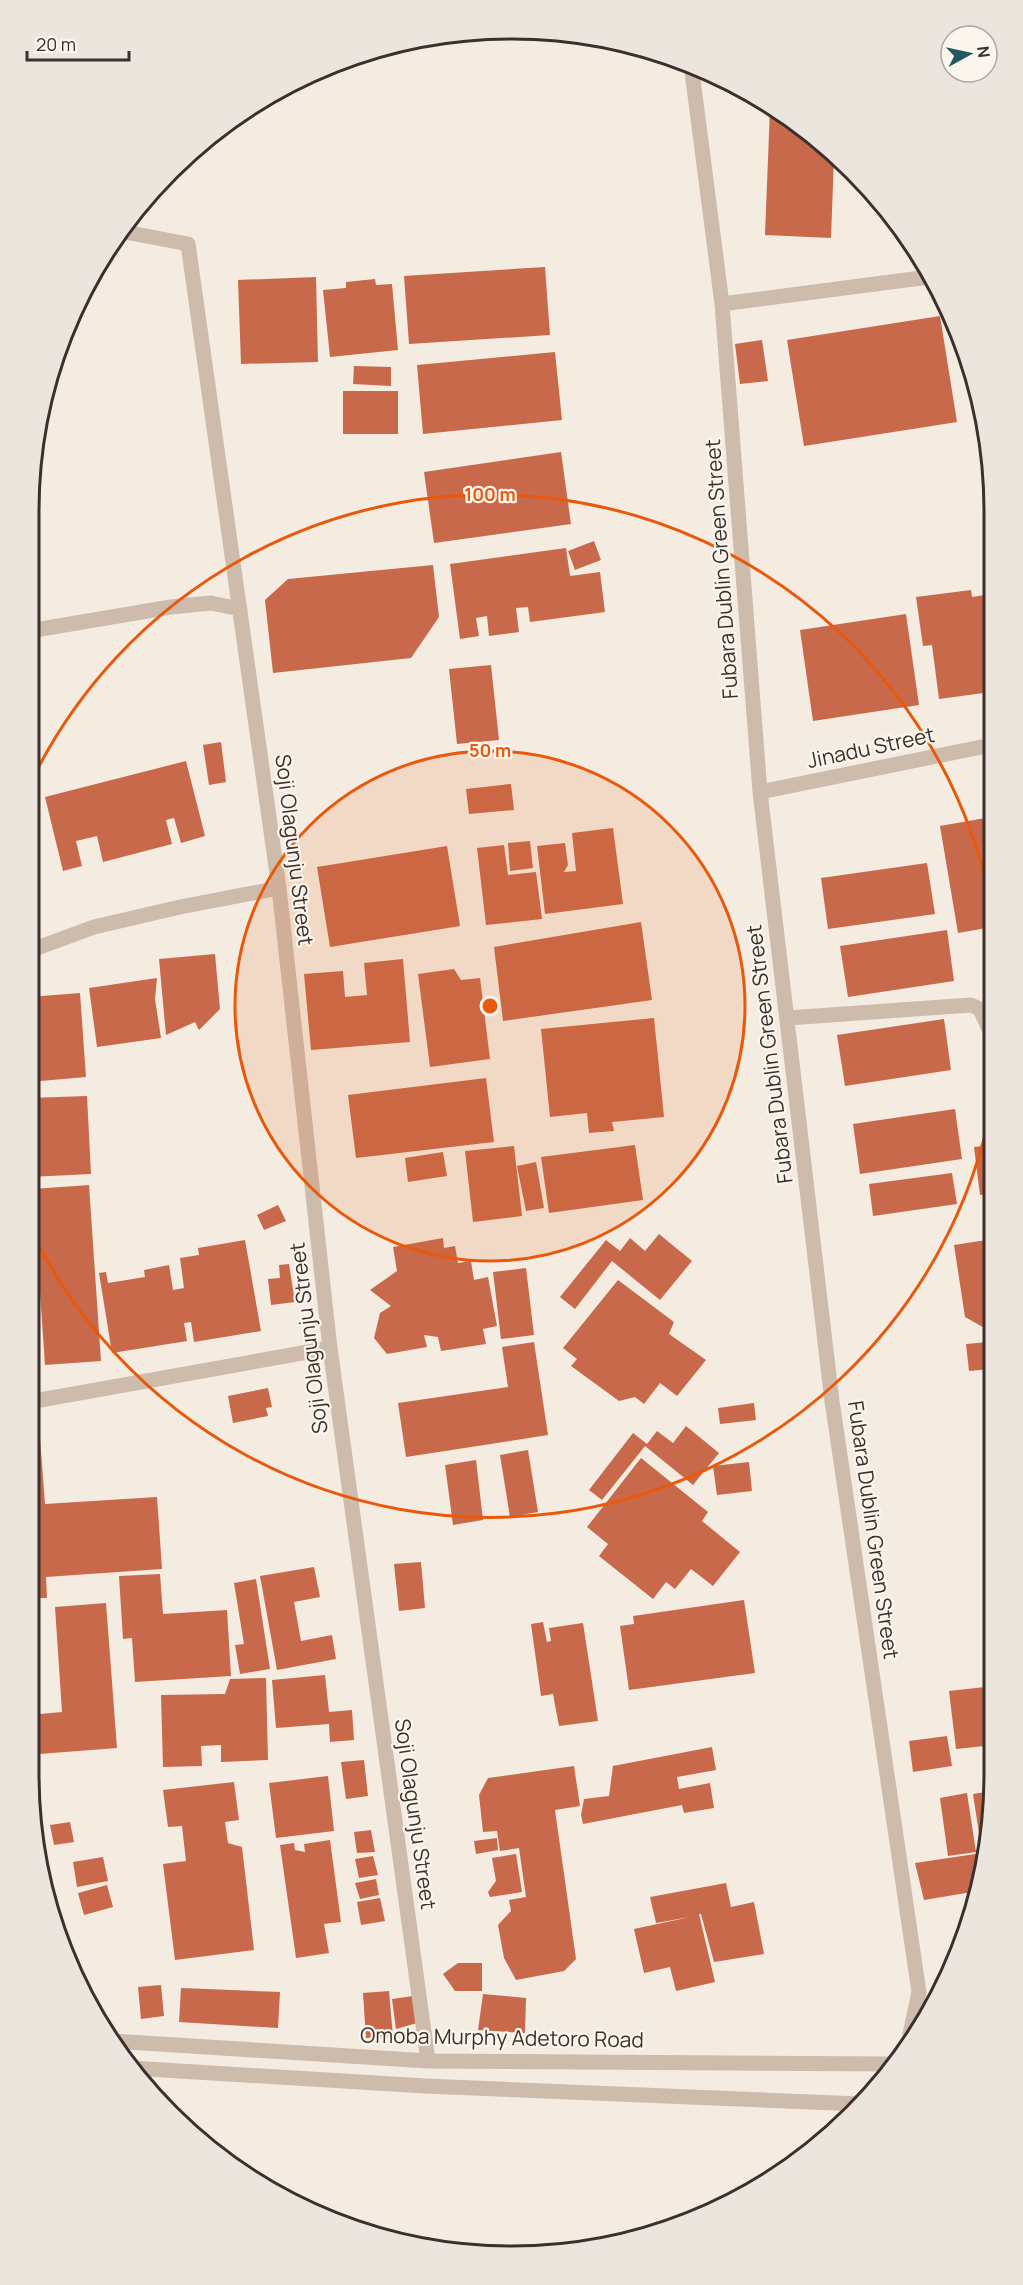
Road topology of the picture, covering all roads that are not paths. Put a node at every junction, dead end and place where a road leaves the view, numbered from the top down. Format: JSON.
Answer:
{"nodes":[{"id":1,"x":692,"y":75,"type":"edge"},
{"id":2,"x":131,"y":233,"type":"edge"},
{"id":3,"x":922,"y":278,"type":"edge"},
{"id":4,"x":722,"y":304,"type":"junction"},
{"id":5,"x":240,"y":609,"type":"junction"},
{"id":6,"x":39,"y":628,"type":"edge"},
{"id":7,"x":984,"y":746,"type":"edge"},
{"id":8,"x":760,"y":792,"type":"junction"},
{"id":9,"x":279,"y":888,"type":"junction"},
{"id":10,"x":39,"y":947,"type":"edge"},
{"id":11,"x":788,"y":1018,"type":"junction"},
{"id":12,"x":984,"y":1018,"type":"edge"},
{"id":13,"x":330,"y":1348,"type":"junction"},
{"id":14,"x":39,"y":1400,"type":"edge"},
{"id":15,"x":912,"y":2023,"type":"edge"},
{"id":16,"x":123,"y":2042,"type":"edge"},
{"id":17,"x":428,"y":2061,"type":"junction"},
{"id":18,"x":884,"y":2064,"type":"edge"},
{"id":19,"x":143,"y":2069,"type":"edge"},
{"id":20,"x":850,"y":2104,"type":"edge"}],
"edges":[{"from":1,"to":4,"type":"street","name":"Fubara Dublin Green Street"},
{"from":2,"to":5,"type":"street","name":"Soji Olagunju Street"},
{"from":3,"to":4,"type":"street"},
{"from":4,"to":8,"type":"street","name":"Fubara Dublin Green Street"},
{"from":5,"to":6,"type":"street"},
{"from":5,"to":9,"type":"street","name":"Soji Olagunju Street"},
{"from":7,"to":8,"type":"street","name":"Jinadu Street"},
{"from":8,"to":11,"type":"street","name":"Fubara Dublin Green Street"},
{"from":9,"to":10,"type":"street"},
{"from":9,"to":13,"type":"street","name":"Soji Olagunju Street"},
{"from":11,"to":12,"type":"street"},
{"from":11,"to":15,"type":"street","name":"Fubara Dublin Green Street"},
{"from":13,"to":14,"type":"street"},
{"from":13,"to":17,"type":"street","name":"Soji Olagunju Street"},
{"from":16,"to":17,"type":"street","name":"Omoba Murphy Adetoro Road"},
{"from":17,"to":18,"type":"street","name":"Omoba Murphy Adetoro Road"},
{"from":19,"to":20,"type":"street"}]}
